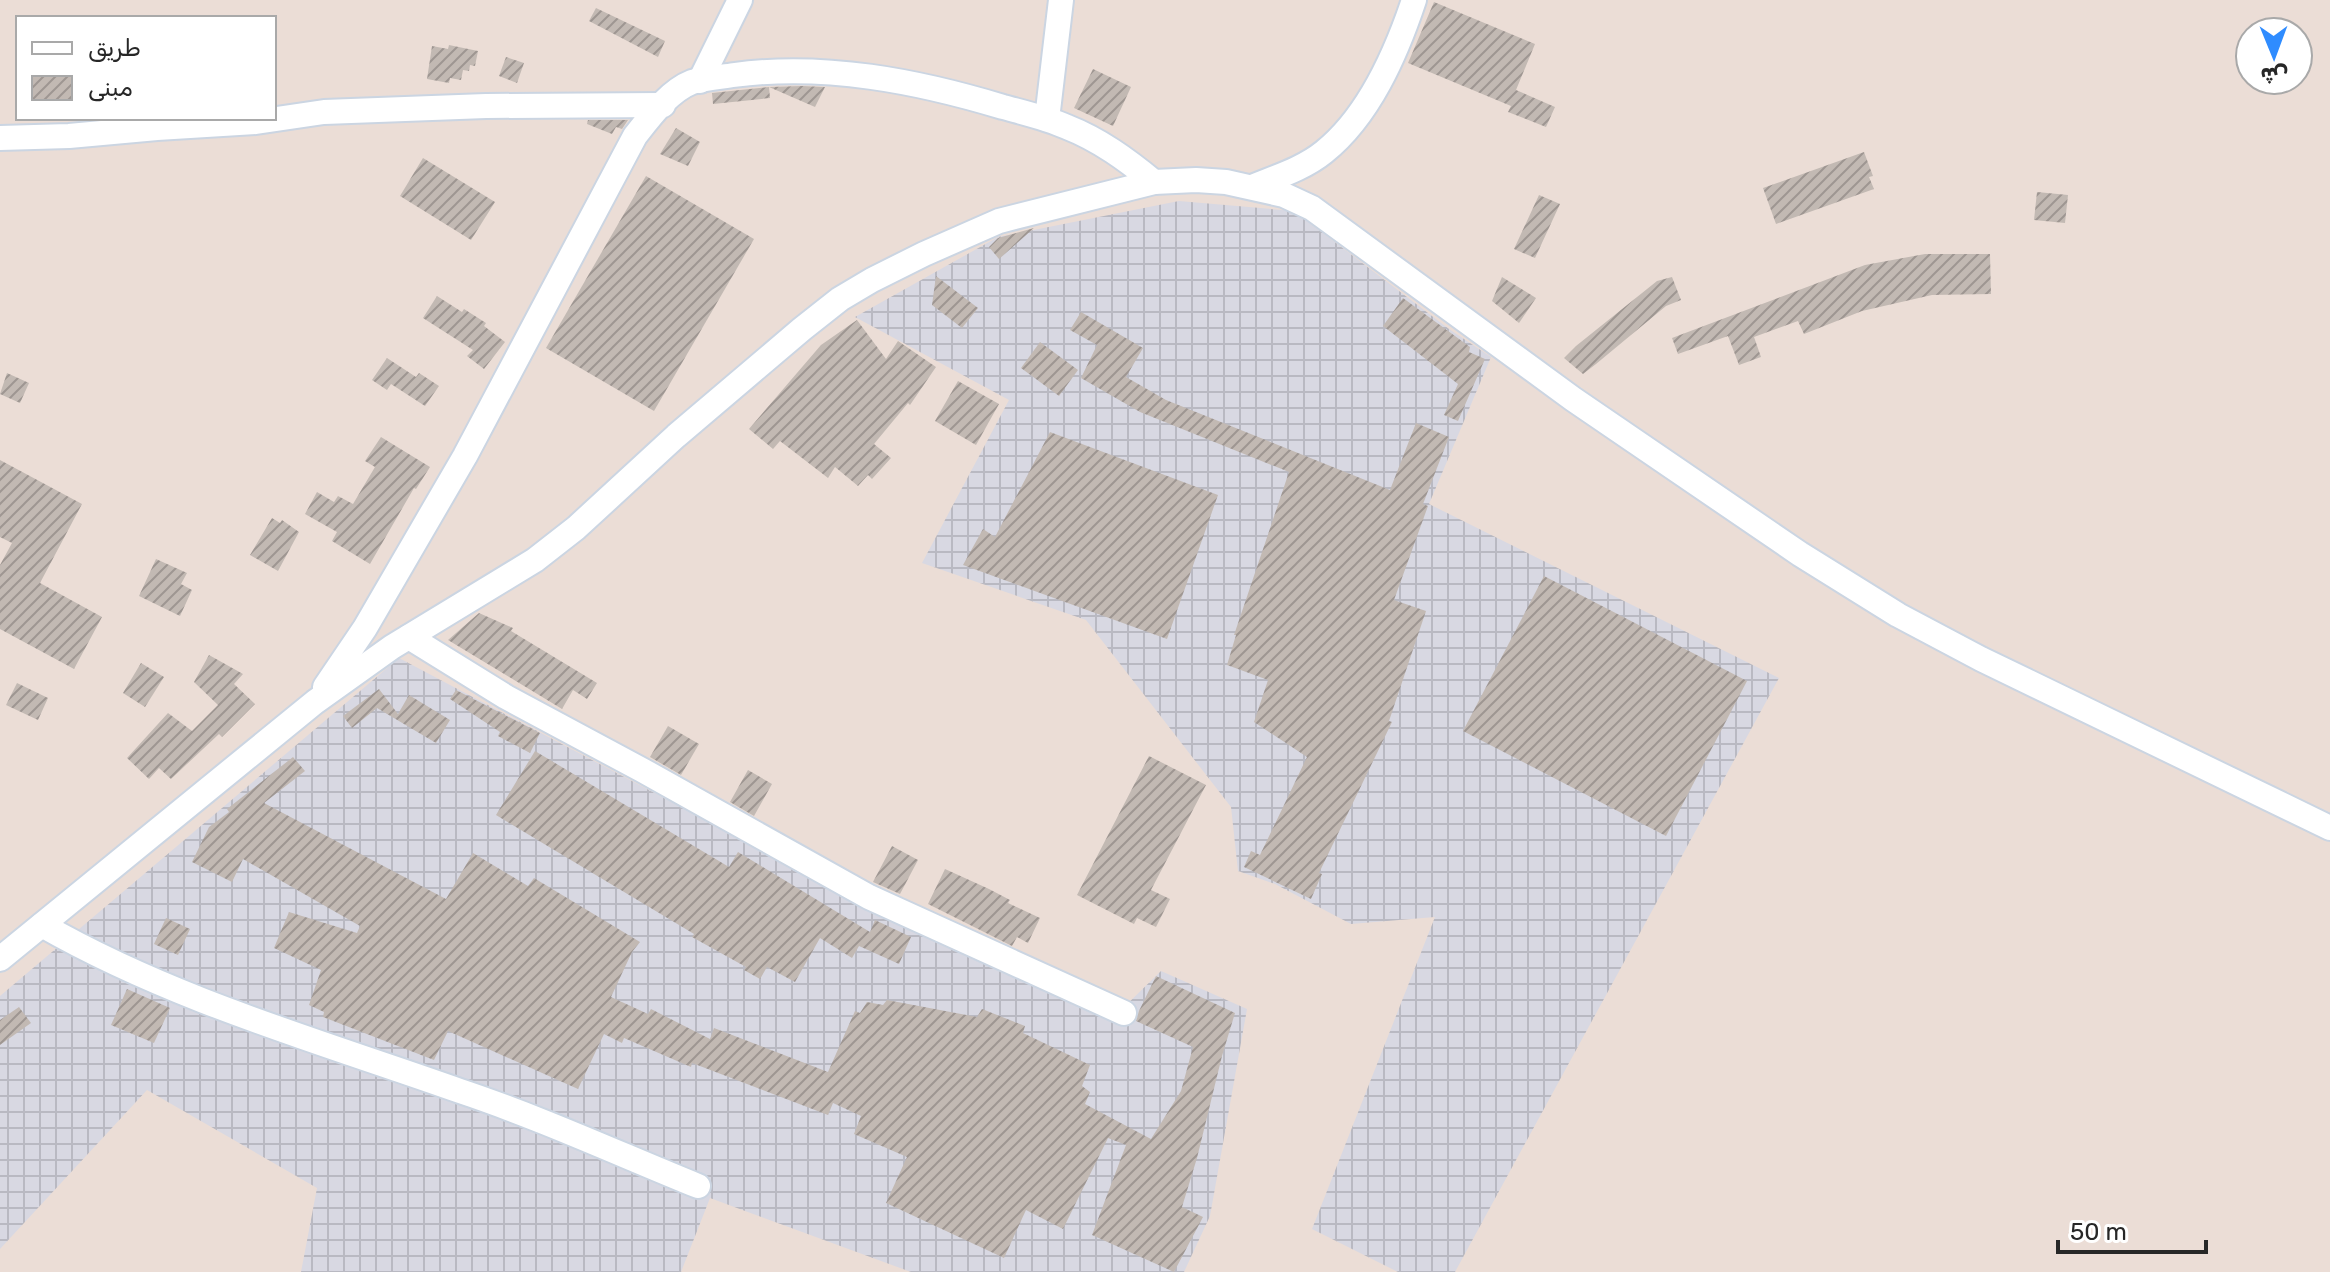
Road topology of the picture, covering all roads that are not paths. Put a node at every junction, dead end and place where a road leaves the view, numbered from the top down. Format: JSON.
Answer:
{"nodes":[{"id":1,"x":740,"y":0,"type":"edge"},
{"id":2,"x":1061,"y":0,"type":"edge"},
{"id":3,"x":1414,"y":0,"type":"edge"},
{"id":4,"x":700,"y":81,"type":"junction"},
{"id":5,"x":663,"y":105,"type":"junction"},
{"id":6,"x":276,"y":119,"type":"edge"},
{"id":7,"x":1047,"y":119,"type":"junction"},
{"id":8,"x":270,"y":120,"type":"edge"},
{"id":9,"x":0,"y":138,"type":"edge"},
{"id":10,"x":1154,"y":182,"type":"junction"},
{"id":11,"x":1252,"y":187,"type":"junction"},
{"id":12,"x":409,"y":637,"type":"junction"},
{"id":13,"x":315,"y":702,"type":"junction"},
{"id":14,"x":2330,"y":828,"type":"edge"},
{"id":15,"x":42,"y":925,"type":"junction"},
{"id":16,"x":0,"y":959,"type":"edge"},
{"id":17,"x":1124,"y":1013,"type":"dead end"},
{"id":18,"x":698,"y":1186,"type":"dead end"}],
"edges":[{"from":1,"to":4,"type":"street"},
{"from":2,"to":7,"type":"street"},
{"from":3,"to":11,"type":"street"},
{"from":4,"to":5,"type":"street"},
{"from":4,"to":7,"type":"street"},
{"from":5,"to":6,"type":"street"},
{"from":5,"to":13,"type":"street"},
{"from":7,"to":10,"type":"street"},
{"from":8,"to":9,"type":"street"},
{"from":10,"to":11,"type":"street"},
{"from":10,"to":12,"type":"street"},
{"from":11,"to":14,"type":"street"},
{"from":12,"to":13,"type":"street"},
{"from":12,"to":17,"type":"street"},
{"from":13,"to":15,"type":"street"},
{"from":15,"to":16,"type":"street"},
{"from":15,"to":18,"type":"street"}]}
